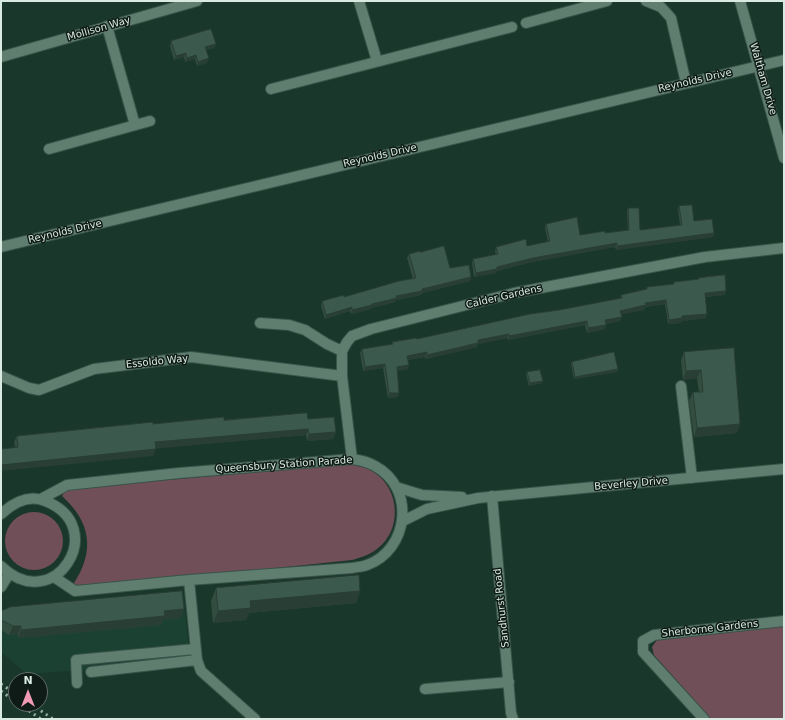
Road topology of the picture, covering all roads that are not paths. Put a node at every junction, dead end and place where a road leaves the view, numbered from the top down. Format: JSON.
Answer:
{"nodes":[{"id":1,"x":197,"y":1,"type":"edge"},
{"id":2,"x":359,"y":1,"type":"edge"},
{"id":3,"x":607,"y":1,"type":"edge"},
{"id":4,"x":646,"y":1,"type":"edge"},
{"id":5,"x":740,"y":1,"type":"edge"},
{"id":6,"x":526,"y":24,"type":"dead end"},
{"id":7,"x":107,"y":26,"type":"junction"},
{"id":8,"x":512,"y":27,"type":"dead end"},
{"id":9,"x":1,"y":57,"type":"edge"},
{"id":10,"x":784,"y":60,"type":"edge"},
{"id":11,"x":378,"y":61,"type":"junction"},
{"id":12,"x":759,"y":66,"type":"junction"},
{"id":13,"x":686,"y":83,"type":"junction"},
{"id":14,"x":271,"y":89,"type":"dead end"},
{"id":15,"x":150,"y":121,"type":"dead end"},
{"id":16,"x":135,"y":125,"type":"junction"},
{"id":17,"x":49,"y":149,"type":"dead end"},
{"id":18,"x":784,"y":158,"type":"edge"},
{"id":19,"x":1,"y":247,"type":"edge"},
{"id":20,"x":784,"y":248,"type":"edge"},
{"id":21,"x":260,"y":323,"type":"dead end"},
{"id":22,"x":342,"y":351,"type":"junction"},
{"id":23,"x":1,"y":376,"type":"edge"},
{"id":24,"x":342,"y":376,"type":"junction"},
{"id":25,"x":681,"y":386,"type":"dead end"},
{"id":26,"x":352,"y":459,"type":"junction"},
{"id":27,"x":784,"y":469,"type":"edge"},
{"id":28,"x":692,"y":478,"type":"junction"},
{"id":29,"x":396,"y":487,"type":"junction"},
{"id":30,"x":492,"y":496,"type":"junction"},
{"id":31,"x":478,"y":498,"type":"junction"},
{"id":32,"x":41,"y":499,"type":"junction"},
{"id":33,"x":1,"y":514,"type":"edge"},
{"id":34,"x":403,"y":521,"type":"junction"},
{"id":35,"x":1,"y":566,"type":"edge"},
{"id":36,"x":9,"y":574,"type":"junction"},
{"id":37,"x":54,"y":576,"type":"junction"},
{"id":38,"x":189,"y":580,"type":"junction"},
{"id":39,"x":1,"y":587,"type":"edge"},
{"id":40,"x":784,"y":621,"type":"edge"},
{"id":41,"x":196,"y":649,"type":"junction"},
{"id":42,"x":196,"y":660,"type":"junction"},
{"id":43,"x":91,"y":672,"type":"dead end"},
{"id":44,"x":509,"y":682,"type":"junction"},
{"id":45,"x":77,"y":683,"type":"dead end"},
{"id":46,"x":425,"y":690,"type":"dead end"},
{"id":47,"x":255,"y":719,"type":"edge"},
{"id":48,"x":513,"y":719,"type":"edge"},
{"id":49,"x":704,"y":719,"type":"edge"}],
"edges":[{"from":1,"to":7,"type":"street","name":"Mollison Way"},
{"from":2,"to":11,"type":"street"},
{"from":3,"to":6,"type":"street"},
{"from":4,"to":13,"type":"street"},
{"from":5,"to":12,"type":"street","name":"Waltham Drive"},
{"from":7,"to":9,"type":"street","name":"Mollison Way"},
{"from":7,"to":16,"type":"street"},
{"from":8,"to":11,"type":"street"},
{"from":10,"to":12,"type":"street","name":"Reynolds Drive"},
{"from":11,"to":14,"type":"street"},
{"from":12,"to":13,"type":"street","name":"Reynolds Drive"},
{"from":12,"to":18,"type":"street","name":"Waltham Drive"},
{"from":13,"to":19,"type":"street","name":"Reynolds Drive"},
{"from":15,"to":16,"type":"street"},
{"from":16,"to":17,"type":"street"},
{"from":20,"to":22,"type":"street","name":"Calder Gardens"},
{"from":21,"to":22,"type":"street"},
{"from":22,"to":24,"type":"street"},
{"from":23,"to":24,"type":"street","name":"Essoldo Way"},
{"from":24,"to":26,"type":"street"},
{"from":25,"to":28,"type":"street"},
{"from":26,"to":29,"type":"street","name":"Queensbury Station Parade"},
{"from":26,"to":32,"type":"street","name":"Queensbury Station Parade"},
{"from":27,"to":28,"type":"street","name":"Beverley Drive"},
{"from":28,"to":30,"type":"street","name":"Beverley Drive"},
{"from":29,"to":31,"type":"street","name":"Beverley Drive"},
{"from":29,"to":34,"type":"street","name":"Queensbury Station Parade"},
{"from":30,"to":31,"type":"street","name":"Beverley Drive"},
{"from":30,"to":44,"type":"street","name":"Sandhurst Road"},
{"from":31,"to":34,"type":"street","name":"Beverley Drive"},
{"from":32,"to":33,"type":"street"},
{"from":32,"to":37,"type":"street"},
{"from":34,"to":38,"type":"street","name":"Queensbury Station Parade"},
{"from":35,"to":36,"type":"street"},
{"from":36,"to":37,"type":"street"},
{"from":36,"to":39,"type":"street"},
{"from":37,"to":38,"type":"street","name":"Queensbury Station Parade"},
{"from":38,"to":41,"type":"street"},
{"from":40,"to":49,"type":"street","name":"Sherborne Gardens"},
{"from":41,"to":42,"type":"street"},
{"from":41,"to":45,"type":"street"},
{"from":42,"to":43,"type":"street"},
{"from":42,"to":47,"type":"street"},
{"from":44,"to":46,"type":"street"},
{"from":44,"to":48,"type":"street","name":"Sandhurst Road"}]}
